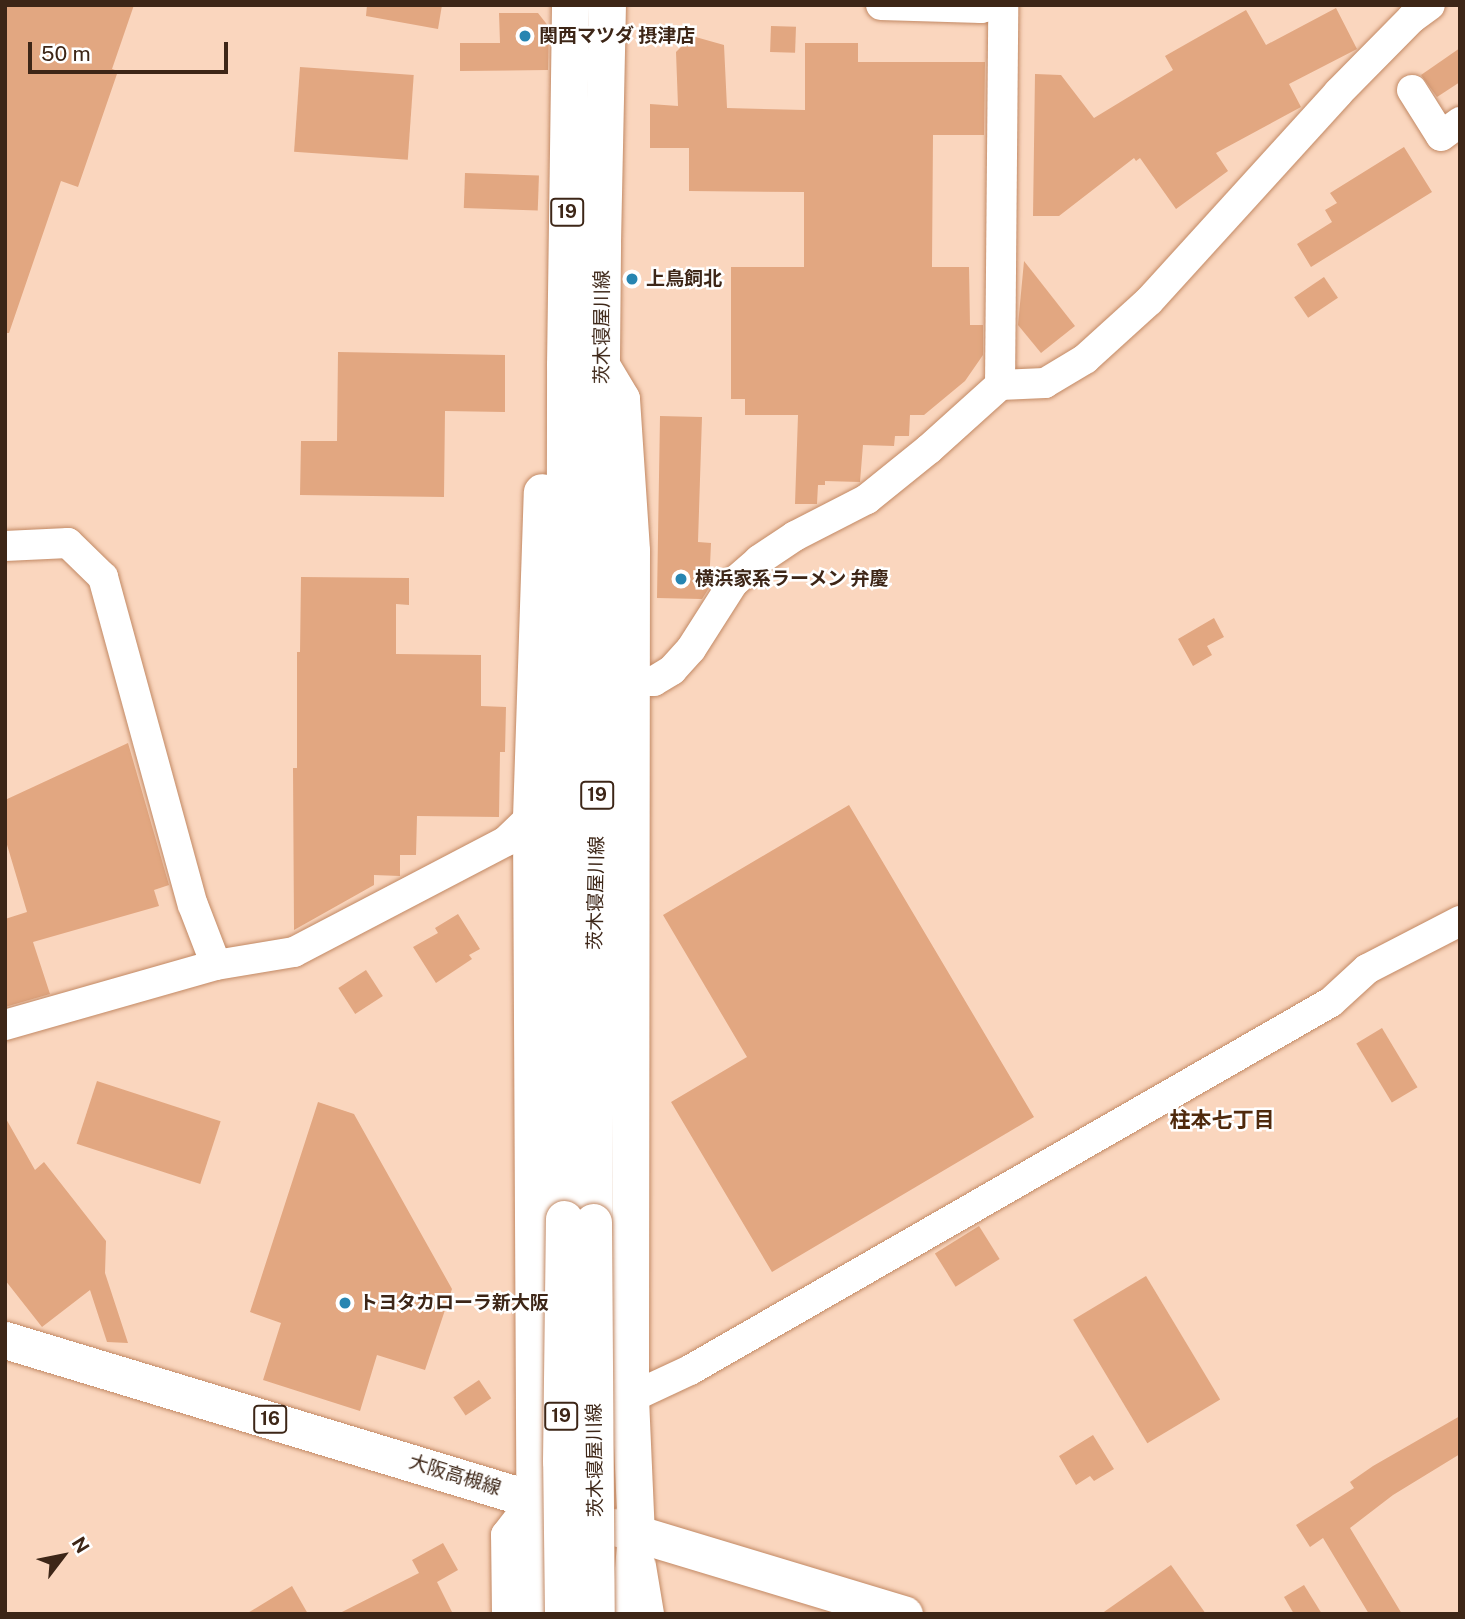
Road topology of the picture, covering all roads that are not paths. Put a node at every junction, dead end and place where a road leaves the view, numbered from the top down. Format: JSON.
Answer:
{"nodes":[{"id":1,"x":570,"y":5,"type":"edge"},
{"id":2,"x":607,"y":5,"type":"edge"},
{"id":3,"x":881,"y":5,"type":"edge"},
{"id":4,"x":992,"y":5,"type":"edge"},
{"id":5,"x":1003,"y":5,"type":"edge"},
{"id":6,"x":1430,"y":5,"type":"edge"},
{"id":7,"x":1412,"y":90,"type":"dead end"},
{"id":8,"x":1460,"y":122,"type":"edge"},
{"id":9,"x":602,"y":367,"type":"junction"},
{"id":10,"x":1000,"y":385,"type":"junction"},
{"id":11,"x":566,"y":418,"type":"junction"},
{"id":12,"x":5,"y":546,"type":"edge"},
{"id":13,"x":632,"y":681,"type":"junction"},
{"id":14,"x":531,"y":817,"type":"junction"},
{"id":15,"x":1460,"y":921,"type":"edge"},
{"id":16,"x":216,"y":965,"type":"junction"},
{"id":17,"x":5,"y":1025,"type":"edge"},
{"id":18,"x":578,"y":1220,"type":"junction"},
{"id":19,"x":5,"y":1340,"type":"edge"},
{"id":20,"x":630,"y":1398,"type":"junction"},
{"id":21,"x":534,"y":1499,"type":"junction"},
{"id":22,"x":636,"y":1534,"type":"junction"},
{"id":23,"x":507,"y":1614,"type":"edge"},
{"id":24,"x":536,"y":1614,"type":"edge"},
{"id":25,"x":563,"y":1614,"type":"edge"},
{"id":26,"x":596,"y":1614,"type":"edge"},
{"id":27,"x":629,"y":1614,"type":"edge"},
{"id":28,"x":649,"y":1614,"type":"edge"},
{"id":29,"x":904,"y":1614,"type":"edge"}],
"edges":[{"from":1,"to":11,"type":"main road","name":"茨木寝屋川線","number":"19"},
{"from":2,"to":9,"type":"main road","name":"茨木寝屋川線","number":"19"},
{"from":3,"to":4,"type":"street"},
{"from":5,"to":10,"type":"street"},
{"from":6,"to":10,"type":"street"},
{"from":7,"to":8,"type":"street"},
{"from":9,"to":13,"type":"main road"},
{"from":9,"to":18,"type":"main road","name":"茨木寝屋川線","number":"19"},
{"from":10,"to":13,"type":"street"},
{"from":11,"to":14,"type":"main road"},
{"from":11,"to":18,"type":"main road","name":"茨木寝屋川線","number":"19"},
{"from":12,"to":16,"type":"street"},
{"from":13,"to":20,"type":"main road"},
{"from":14,"to":16,"type":"street"},
{"from":14,"to":21,"type":"main road"},
{"from":15,"to":20,"type":"street"},
{"from":16,"to":17,"type":"street"},
{"from":18,"to":25,"type":"main road","name":"茨木寝屋川線","number":"19","bridge":true},
{"from":18,"to":26,"type":"main road","name":"茨木寝屋川線","number":"19","bridge":true},
{"from":19,"to":21,"type":"main road","name":"大阪高槻線","number":"16"},
{"from":20,"to":22,"type":"main road"},
{"from":21,"to":22,"type":"main road","name":"大阪高槻線","number":"16"},
{"from":21,"to":23,"type":"street"},
{"from":21,"to":24,"type":"main road"},
{"from":22,"to":27,"type":"main road"},
{"from":22,"to":28,"type":"street"},
{"from":22,"to":29,"type":"main road","name":"大阪高槻線","number":"16"}]}
